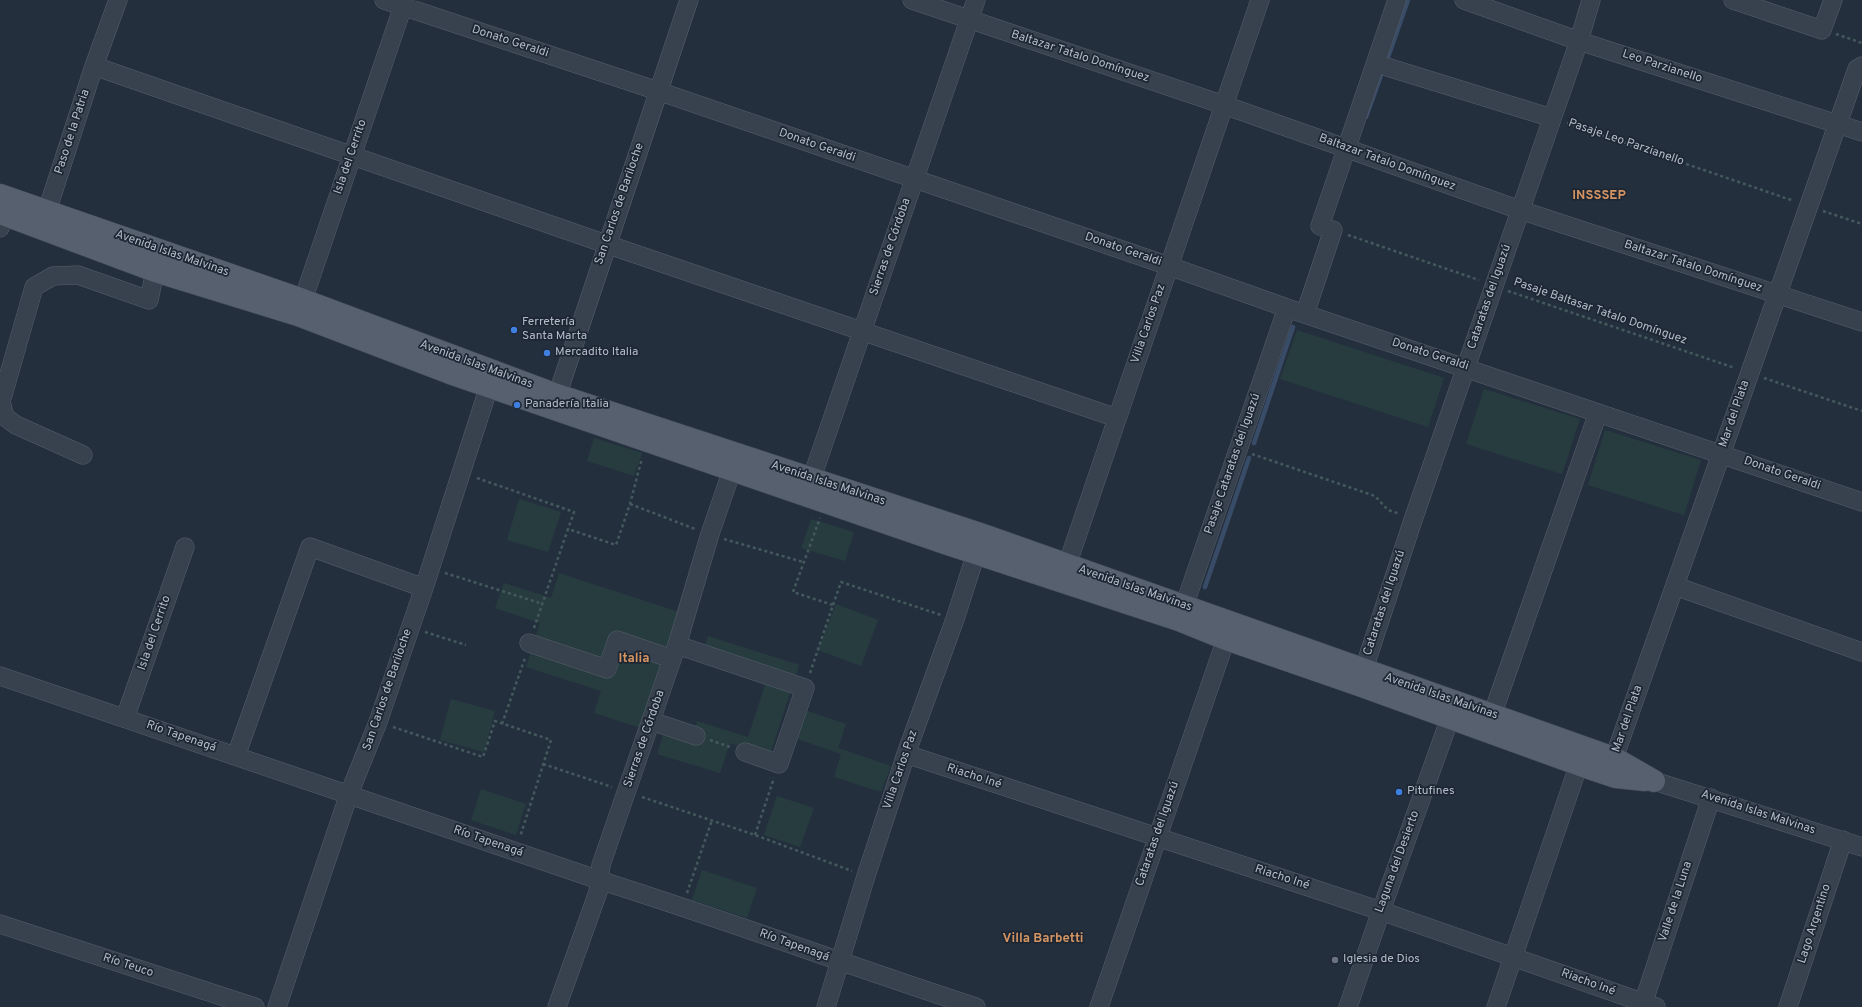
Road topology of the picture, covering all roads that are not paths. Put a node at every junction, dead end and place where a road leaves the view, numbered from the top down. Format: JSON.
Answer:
{"nodes":[{"id":1,"x":118,"y":0,"type":"edge"},
{"id":2,"x":384,"y":0,"type":"edge"},
{"id":3,"x":689,"y":0,"type":"edge"},
{"id":4,"x":912,"y":0,"type":"edge"},
{"id":5,"x":976,"y":0,"type":"edge"},
{"id":6,"x":1260,"y":0,"type":"edge"},
{"id":7,"x":1398,"y":0,"type":"edge"},
{"id":8,"x":1464,"y":0,"type":"edge"},
{"id":9,"x":1591,"y":0,"type":"edge"},
{"id":10,"x":1733,"y":0,"type":"edge"},
{"id":11,"x":1832,"y":0,"type":"edge"},
{"id":12,"x":404,"y":3,"type":"edge"},
{"id":13,"x":969,"y":19,"type":"junction"},
{"id":14,"x":1579,"y":41,"type":"junction"},
{"id":15,"x":94,"y":66,"type":"junction"},
{"id":16,"x":1387,"y":68,"type":"dead end"},
{"id":17,"x":1859,"y":68,"type":"edge"},
{"id":18,"x":658,"y":91,"type":"junction"},
{"id":19,"x":1224,"y":105,"type":"junction"},
{"id":20,"x":1552,"y":118,"type":"junction"},
{"id":21,"x":1837,"y":124,"type":"junction"},
{"id":22,"x":1862,"y":132,"type":"edge"},
{"id":23,"x":1346,"y":149,"type":"junction"},
{"id":24,"x":352,"y":155,"type":"junction"},
{"id":25,"x":915,"y":180,"type":"junction"},
{"id":26,"x":1520,"y":210,"type":"junction"},
{"id":27,"x":47,"y":211,"type":"junction"},
{"id":28,"x":1,"y":212,"type":"edge"},
{"id":29,"x":606,"y":244,"type":"junction"},
{"id":30,"x":1169,"y":266,"type":"junction"},
{"id":31,"x":155,"y":271,"type":"junction"},
{"id":32,"x":1777,"y":295,"type":"junction"},
{"id":33,"x":300,"y":307,"type":"junction"},
{"id":34,"x":1286,"y":308,"type":"junction"},
{"id":35,"x":1305,"y":314,"type":"junction"},
{"id":36,"x":1862,"y":322,"type":"edge"},
{"id":37,"x":862,"y":332,"type":"junction"},
{"id":38,"x":1465,"y":367,"type":"junction"},
{"id":39,"x":491,"y":379,"type":"junction"},
{"id":40,"x":555,"y":402,"type":"junction"},
{"id":41,"x":1598,"y":413,"type":"junction"},
{"id":42,"x":1117,"y":418,"type":"junction"},
{"id":43,"x":1722,"y":453,"type":"junction"},
{"id":44,"x":83,"y":455,"type":"dead end"},
{"id":45,"x":732,"y":470,"type":"junction"},
{"id":46,"x":809,"y":487,"type":"junction"},
{"id":47,"x":1862,"y":502,"type":"edge"},
{"id":48,"x":979,"y":544,"type":"junction"},
{"id":49,"x":185,"y":547,"type":"dead end"},
{"id":50,"x":1064,"y":573,"type":"junction"},
{"id":51,"x":1675,"y":586,"type":"junction"},
{"id":52,"x":424,"y":588,"type":"junction"},
{"id":53,"x":1182,"y":613,"type":"junction"},
{"id":54,"x":1226,"y":639,"type":"junction"},
{"id":55,"x":530,"y":643,"type":"road end"},
{"id":56,"x":674,"y":652,"type":"junction"},
{"id":57,"x":1862,"y":652,"type":"edge"},
{"id":58,"x":0,"y":676,"type":"edge"},
{"id":59,"x":1361,"y":677,"type":"junction"},
{"id":60,"x":125,"y":718,"type":"junction"},
{"id":61,"x":1450,"y":718,"type":"junction"},
{"id":62,"x":651,"y":720,"type":"junction"},
{"id":63,"x":1490,"y":723,"type":"junction"},
{"id":64,"x":696,"y":736,"type":"road end"},
{"id":65,"x":745,"y":752,"type":"road end"},
{"id":66,"x":906,"y":754,"type":"junction"},
{"id":67,"x":236,"y":756,"type":"junction"},
{"id":68,"x":1582,"y":757,"type":"junction"},
{"id":69,"x":1614,"y":758,"type":"junction"},
{"id":70,"x":1654,"y":781,"type":"junction"},
{"id":71,"x":349,"y":794,"type":"junction"},
{"id":72,"x":1711,"y":798,"type":"junction"},
{"id":73,"x":1157,"y":837,"type":"junction"},
{"id":74,"x":1843,"y":840,"type":"junction"},
{"id":75,"x":1862,"y":847,"type":"edge"},
{"id":76,"x":599,"y":880,"type":"junction"},
{"id":77,"x":1381,"y":911,"type":"junction"},
{"id":78,"x":0,"y":924,"type":"edge"},
{"id":79,"x":1513,"y":956,"type":"junction"},
{"id":80,"x":840,"y":963,"type":"junction"},
{"id":81,"x":1647,"y":1006,"type":"edge"},
{"id":82,"x":255,"y":1007,"type":"edge"},
{"id":83,"x":277,"y":1007,"type":"edge"},
{"id":84,"x":557,"y":1007,"type":"edge"},
{"id":85,"x":826,"y":1007,"type":"edge"},
{"id":86,"x":976,"y":1007,"type":"edge"},
{"id":87,"x":1099,"y":1007,"type":"edge"},
{"id":88,"x":1348,"y":1007,"type":"edge"},
{"id":89,"x":1496,"y":1007,"type":"edge"},
{"id":90,"x":1788,"y":1007,"type":"edge"}],
"edges":[{"from":1,"to":15,"type":"street","name":"Paso de la Patria"},
{"from":2,"to":12,"type":"street","name":"Donato Geraldi"},
{"from":3,"to":18,"type":"street","name":"San Carlos de Bariloche"},
{"from":4,"to":13,"type":"street","name":"Baltazar Tatalo Domínguez"},
{"from":5,"to":13,"type":"street","name":"Sierras de Córdoba"},
{"from":6,"to":19,"type":"street","name":"Villa Carlos Paz"},
{"from":7,"to":23,"type":"street"},
{"from":8,"to":14,"type":"street","name":"Leo Parzianello"},
{"from":9,"to":14,"type":"street","name":"Cataratas del Iguazú"},
{"from":10,"to":11,"type":"street"},
{"from":12,"to":18,"type":"street","name":"Donato Geraldi"},
{"from":12,"to":24,"type":"street","name":"Isla del Cerrito"},
{"from":13,"to":19,"type":"street","name":"Baltazar Tatalo Domínguez"},
{"from":13,"to":25,"type":"street","name":"Sierras de Córdoba"},
{"from":14,"to":20,"type":"street","name":"Cataratas del Iguazú"},
{"from":14,"to":21,"type":"street","name":"Leo Parzianello"},
{"from":15,"to":24,"type":"street"},
{"from":15,"to":27,"type":"street","name":"Paso de la Patria"},
{"from":16,"to":20,"type":"street","name":"Pasaje Leo Parzianello"},
{"from":17,"to":21,"type":"street","name":"Mar del Plata"},
{"from":18,"to":25,"type":"street","name":"Donato Geraldi"},
{"from":18,"to":29,"type":"street","name":"San Carlos de Bariloche"},
{"from":19,"to":23,"type":"street","name":"Baltazar Tatalo Domínguez"},
{"from":19,"to":30,"type":"street","name":"Villa Carlos Paz"},
{"from":20,"to":26,"type":"street","name":"Cataratas del Iguazú"},
{"from":21,"to":22,"type":"street","name":"Leo Parzianello"},
{"from":21,"to":32,"type":"street","name":"Mar del Plata"},
{"from":23,"to":26,"type":"street","name":"Baltazar Tatalo Domínguez"},
{"from":23,"to":35,"type":"street"},
{"from":24,"to":29,"type":"street"},
{"from":24,"to":33,"type":"street","name":"Isla del Cerrito"},
{"from":25,"to":30,"type":"street","name":"Donato Geraldi"},
{"from":25,"to":37,"type":"street","name":"Sierras de Córdoba"},
{"from":26,"to":32,"type":"street","name":"Baltazar Tatalo Domínguez"},
{"from":26,"to":38,"type":"street","name":"Cataratas del Iguazú"},
{"from":27,"to":28,"type":"main road","name":"Avenida Islas Malvinas"},
{"from":27,"to":33,"type":"main road","name":"Avenida Islas Malvinas"},
{"from":28,"to":31,"type":"main road","name":"Avenida Islas Malvinas"},
{"from":29,"to":37,"type":"street"},
{"from":29,"to":40,"type":"street","name":"San Carlos de Bariloche"},
{"from":30,"to":34,"type":"street","name":"Donato Geraldi"},
{"from":30,"to":42,"type":"street","name":"Villa Carlos Paz"},
{"from":31,"to":33,"type":"main road","name":"Avenida Islas Malvinas"},
{"from":31,"to":44,"type":"street"},
{"from":32,"to":36,"type":"street","name":"Baltazar Tatalo Domínguez"},
{"from":32,"to":43,"type":"street","name":"Mar del Plata"},
{"from":33,"to":39,"type":"main road","name":"Avenida Islas Malvinas"},
{"from":34,"to":35,"type":"street","name":"Donato Geraldi"},
{"from":34,"to":53,"type":"street","name":"Pasaje Cataratas del Iguazú"},
{"from":35,"to":38,"type":"street","name":"Donato Geraldi"},
{"from":37,"to":42,"type":"street"},
{"from":37,"to":46,"type":"street","name":"Sierras de Córdoba"},
{"from":38,"to":41,"type":"street","name":"Donato Geraldi"},
{"from":38,"to":59,"type":"street","name":"Cataratas del Iguazú"},
{"from":39,"to":40,"type":"main road","name":"Avenida Islas Malvinas"},
{"from":39,"to":52,"type":"street","name":"San Carlos de Bariloche"},
{"from":40,"to":45,"type":"main road","name":"Avenida Islas Malvinas"},
{"from":40,"to":46,"type":"main road","name":"Avenida Islas Malvinas"},
{"from":41,"to":43,"type":"street","name":"Donato Geraldi"},
{"from":41,"to":63,"type":"street"},
{"from":42,"to":50,"type":"street","name":"Villa Carlos Paz"},
{"from":43,"to":47,"type":"street","name":"Donato Geraldi"},
{"from":43,"to":51,"type":"street","name":"Mar del Plata"},
{"from":45,"to":46,"type":"main road","name":"Avenida Islas Malvinas"},
{"from":45,"to":56,"type":"street","name":"Sierras de Córdoba"},
{"from":46,"to":48,"type":"main road","name":"Avenida Islas Malvinas"},
{"from":46,"to":48,"type":"main road","name":"Avenida Islas Malvinas"},
{"from":48,"to":50,"type":"main road","name":"Avenida Islas Malvinas"},
{"from":48,"to":66,"type":"street","name":"Villa Carlos Paz"},
{"from":49,"to":60,"type":"street","name":"Isla del Cerrito"},
{"from":50,"to":53,"type":"main road","name":"Avenida Islas Malvinas"},
{"from":51,"to":57,"type":"street"},
{"from":51,"to":69,"type":"street","name":"Mar del Plata"},
{"from":52,"to":67,"type":"street"},
{"from":52,"to":71,"type":"street","name":"San Carlos de Bariloche"},
{"from":53,"to":54,"type":"main road","name":"Avenida Islas Malvinas"},
{"from":53,"to":59,"type":"main road","name":"Avenida Islas Malvinas"},
{"from":54,"to":59,"type":"main road","name":"Avenida Islas Malvinas"},
{"from":54,"to":73,"type":"street","name":"Cataratas del Iguazú"},
{"from":55,"to":56,"type":"street"},
{"from":56,"to":62,"type":"street","name":"Sierras de Córdoba"},
{"from":56,"to":65,"type":"street"},
{"from":58,"to":60,"type":"street","name":"Río Tapenagá"},
{"from":59,"to":61,"type":"main road","name":"Avenida Islas Malvinas"},
{"from":59,"to":63,"type":"main road","name":"Avenida Islas Malvinas"},
{"from":60,"to":67,"type":"street","name":"Río Tapenagá"},
{"from":61,"to":63,"type":"main road","name":"Avenida Islas Malvinas"},
{"from":61,"to":77,"type":"street","name":"Laguna del Desierto"},
{"from":62,"to":64,"type":"street"},
{"from":62,"to":76,"type":"street","name":"Sierras de Córdoba"},
{"from":63,"to":68,"type":"main road","name":"Avenida Islas Malvinas"},
{"from":66,"to":73,"type":"street","name":"Riacho Iné"},
{"from":66,"to":80,"type":"street","name":"Villa Carlos Paz"},
{"from":67,"to":71,"type":"street","name":"Río Tapenagá"},
{"from":68,"to":69,"type":"main road","name":"Avenida Islas Malvinas"},
{"from":68,"to":70,"type":"main road","name":"Avenida Islas Malvinas"},
{"from":68,"to":79,"type":"street"},
{"from":69,"to":70,"type":"main road","name":"Avenida Islas Malvinas"},
{"from":70,"to":72,"type":"street","name":"Avenida Islas Malvinas"},
{"from":71,"to":76,"type":"street","name":"Río Tapenagá"},
{"from":71,"to":83,"type":"street","name":"San Carlos de Bariloche"},
{"from":72,"to":74,"type":"street","name":"Avenida Islas Malvinas"},
{"from":72,"to":81,"type":"street","name":"Valle de la Luna"},
{"from":73,"to":77,"type":"street","name":"Riacho Iné"},
{"from":73,"to":87,"type":"street","name":"Cataratas del Iguazú"},
{"from":74,"to":75,"type":"street","name":"Avenida Islas Malvinas"},
{"from":74,"to":90,"type":"street","name":"Lago Argentino"},
{"from":76,"to":80,"type":"street","name":"Río Tapenagá"},
{"from":76,"to":84,"type":"street","name":"Sierras de Córdoba"},
{"from":77,"to":79,"type":"street","name":"Riacho Iné"},
{"from":77,"to":88,"type":"street","name":"Laguna del Desierto"},
{"from":78,"to":82,"type":"street","name":"Río Teuco"},
{"from":79,"to":81,"type":"street","name":"Riacho Iné"},
{"from":79,"to":89,"type":"street"},
{"from":80,"to":85,"type":"street","name":"Villa Carlos Paz"},
{"from":80,"to":86,"type":"street","name":"Río Tapenagá"}]}
